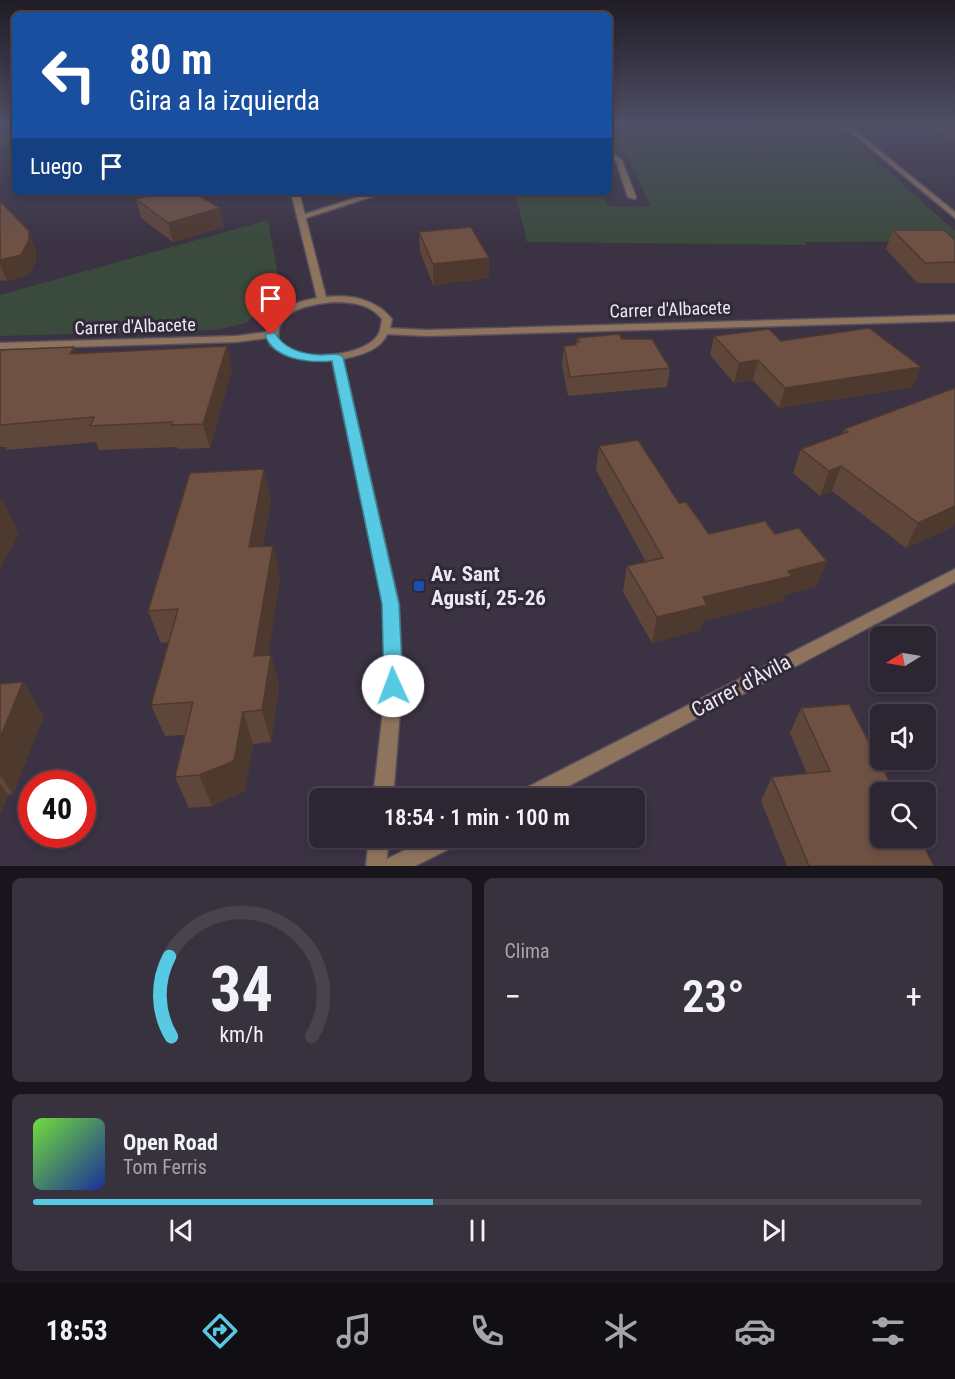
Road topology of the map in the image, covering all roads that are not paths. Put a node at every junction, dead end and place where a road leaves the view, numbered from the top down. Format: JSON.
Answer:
{"nodes":[{"id":1,"x":621,"y":164,"type":"edge"},
{"id":2,"x":893,"y":164,"type":"edge"},
{"id":3,"x":296,"y":195,"type":"edge"},
{"id":4,"x":372,"y":195,"type":"edge"},
{"id":5,"x":632,"y":197,"type":"dead end"},
{"id":6,"x":955,"y":216,"type":"edge"},
{"id":7,"x":300,"y":217,"type":"junction"},
{"id":8,"x":322,"y":300,"type":"junction"},
{"id":9,"x":955,"y":318,"type":"edge"},
{"id":10,"x":386,"y":331,"type":"junction"},
{"id":11,"x":271,"y":335,"type":"junction"},
{"id":12,"x":0,"y":346,"type":"edge"},
{"id":13,"x":337,"y":357,"type":"junction"},
{"id":14,"x":955,"y":574,"type":"edge"},
{"id":15,"x":384,"y":788,"type":"edge"},
{"id":16,"x":546,"y":788,"type":"edge"},
{"id":17,"x":378,"y":848,"type":"edge"},
{"id":18,"x":430,"y":848,"type":"edge"},
{"id":19,"x":376,"y":866,"type":"edge"},
{"id":20,"x":394,"y":866,"type":"edge"}],
"edges":[{"from":1,"to":5,"type":"street"},
{"from":2,"to":6,"type":"street"},
{"from":3,"to":7,"type":"street"},
{"from":4,"to":7,"type":"street"},
{"from":7,"to":8,"type":"street"},
{"from":8,"to":10,"type":"street"},
{"from":8,"to":11,"type":"street"},
{"from":9,"to":10,"type":"street","name":"Carrer d'Albacete"},
{"from":10,"to":13,"type":"street"},
{"from":11,"to":12,"type":"street","name":"Carrer d'Albacete"},
{"from":11,"to":13,"type":"street"},
{"from":13,"to":15,"type":"street"},
{"from":14,"to":16,"type":"street","name":"Carrer d'Àvila"},
{"from":17,"to":19,"type":"street"},
{"from":18,"to":20,"type":"street"}]}
